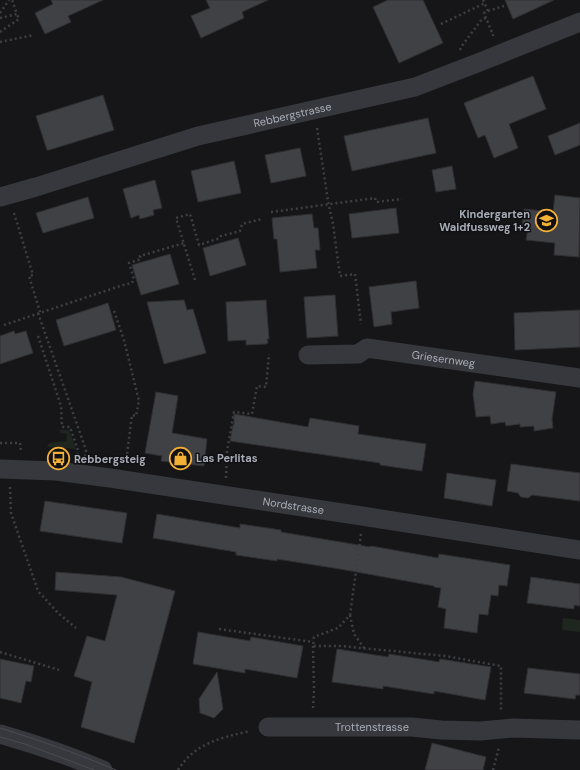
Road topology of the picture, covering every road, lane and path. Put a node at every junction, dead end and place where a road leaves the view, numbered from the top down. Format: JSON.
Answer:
{"nodes":[{"id":1,"x":9,"y":0,"type":"edge"},
{"id":2,"x":12,"y":0,"type":"edge"},
{"id":3,"x":484,"y":2,"type":"edge"},
{"id":4,"x":504,"y":6,"type":"dead end"},
{"id":5,"x":488,"y":11,"type":"junction"},
{"id":6,"x":0,"y":13,"type":"edge"},
{"id":7,"x":17,"y":14,"type":"junction"},
{"id":8,"x":0,"y":18,"type":"edge"},
{"id":9,"x":486,"y":18,"type":"junction"},
{"id":10,"x":580,"y":22,"type":"edge"},
{"id":11,"x":441,"y":24,"type":"dead end"},
{"id":12,"x":0,"y":32,"type":"edge"},
{"id":13,"x":34,"y":35,"type":"dead end"},
{"id":14,"x":493,"y":35,"type":"dead end"},
{"id":15,"x":0,"y":42,"type":"edge"},
{"id":16,"x":464,"y":68,"type":"junction"},
{"id":17,"x":318,"y":132,"type":"dead end"},
{"id":18,"x":402,"y":200,"type":"dead end"},
{"id":19,"x":6,"y":202,"type":"edge"},
{"id":20,"x":328,"y":204,"type":"junction"},
{"id":21,"x":271,"y":212,"type":"dead end"},
{"id":22,"x":262,"y":219,"type":"dead end"},
{"id":23,"x":184,"y":243,"type":"junction"},
{"id":24,"x":195,"y":280,"type":"dead end"},
{"id":25,"x":114,"y":311,"type":"dead end"},
{"id":26,"x":39,"y":313,"type":"junction"},
{"id":27,"x":361,"y":324,"type":"dead end"},
{"id":28,"x":4,"y":325,"type":"dead end"},
{"id":29,"x":38,"y":336,"type":"dead end"},
{"id":30,"x":269,"y":354,"type":"dead end"},
{"id":31,"x":308,"y":355,"type":"dead end"},
{"id":32,"x":580,"y":378,"type":"edge"},
{"id":33,"x":0,"y":443,"type":"edge"},
{"id":34,"x":17,"y":443,"type":"dead end"},
{"id":35,"x":77,"y":460,"type":"dead end"},
{"id":36,"x":84,"y":462,"type":"dead end"},
{"id":37,"x":125,"y":469,"type":"dead end"},
{"id":38,"x":5,"y":473,"type":"edge"},
{"id":39,"x":230,"y":482,"type":"dead end"},
{"id":40,"x":362,"y":529,"type":"dead end"},
{"id":41,"x":580,"y":550,"type":"edge"},
{"id":42,"x":350,"y":615,"type":"junction"},
{"id":43,"x":76,"y":628,"type":"dead end"},
{"id":44,"x":219,"y":629,"type":"dead end"},
{"id":45,"x":313,"y":644,"type":"junction"},
{"id":46,"x":365,"y":649,"type":"junction"},
{"id":47,"x":0,"y":652,"type":"edge"},
{"id":48,"x":59,"y":670,"type":"dead end"},
{"id":49,"x":501,"y":701,"type":"dead end"},
{"id":50,"x":314,"y":707,"type":"dead end"},
{"id":51,"x":268,"y":727,"type":"joint"},
{"id":52,"x":580,"y":730,"type":"edge"},
{"id":53,"x":0,"y":734,"type":"edge"},
{"id":54,"x":501,"y":740,"type":"dead end"},
{"id":55,"x":103,"y":770,"type":"edge"},
{"id":56,"x":178,"y":770,"type":"edge"},
{"id":57,"x":493,"y":770,"type":"edge"}],
"edges":[{"from":1,"to":6,"type":"path"},
{"from":2,"to":7,"type":"path"},
{"from":3,"to":5,"type":"path"},
{"from":3,"to":11,"type":"path"},
{"from":4,"to":5,"type":"path"},
{"from":5,"to":9,"type":"path"},
{"from":7,"to":8,"type":"path"},
{"from":7,"to":12,"type":"path"},
{"from":9,"to":14,"type":"path"},
{"from":9,"to":16,"type":"path"},
{"from":10,"to":16,"type":"street","name":"Rebbergstrasse"},
{"from":13,"to":15,"type":"path"},
{"from":16,"to":19,"type":"street","name":"Rebbergstrasse"},
{"from":17,"to":20,"type":"path"},
{"from":18,"to":20,"type":"path"},
{"from":19,"to":26,"type":"path"},
{"from":20,"to":21,"type":"path"},
{"from":20,"to":27,"type":"path"},
{"from":22,"to":23,"type":"path"},
{"from":23,"to":24,"type":"path"},
{"from":23,"to":26,"type":"path"},
{"from":25,"to":37,"type":"path"},
{"from":26,"to":28,"type":"path"},
{"from":26,"to":36,"type":"path"},
{"from":29,"to":35,"type":"path"},
{"from":30,"to":39,"type":"path"},
{"from":31,"to":32,"type":"street","name":"Griesernweg"},
{"from":33,"to":34,"type":"path"},
{"from":38,"to":41,"type":"street","name":"Nordstrasse"},
{"from":38,"to":43,"type":"path"},
{"from":40,"to":42,"type":"path"},
{"from":42,"to":45,"type":"path"},
{"from":42,"to":46,"type":"path"},
{"from":44,"to":45,"type":"path"},
{"from":45,"to":46,"type":"path"},
{"from":45,"to":50,"type":"path"},
{"from":46,"to":49,"type":"path"},
{"from":47,"to":48,"type":"path"},
{"from":51,"to":52,"type":"street","name":"Trottenstrasse"},
{"from":51,"to":56,"type":"path"},
{"from":53,"to":55,"type":"street"},
{"from":54,"to":57,"type":"path"}]}
